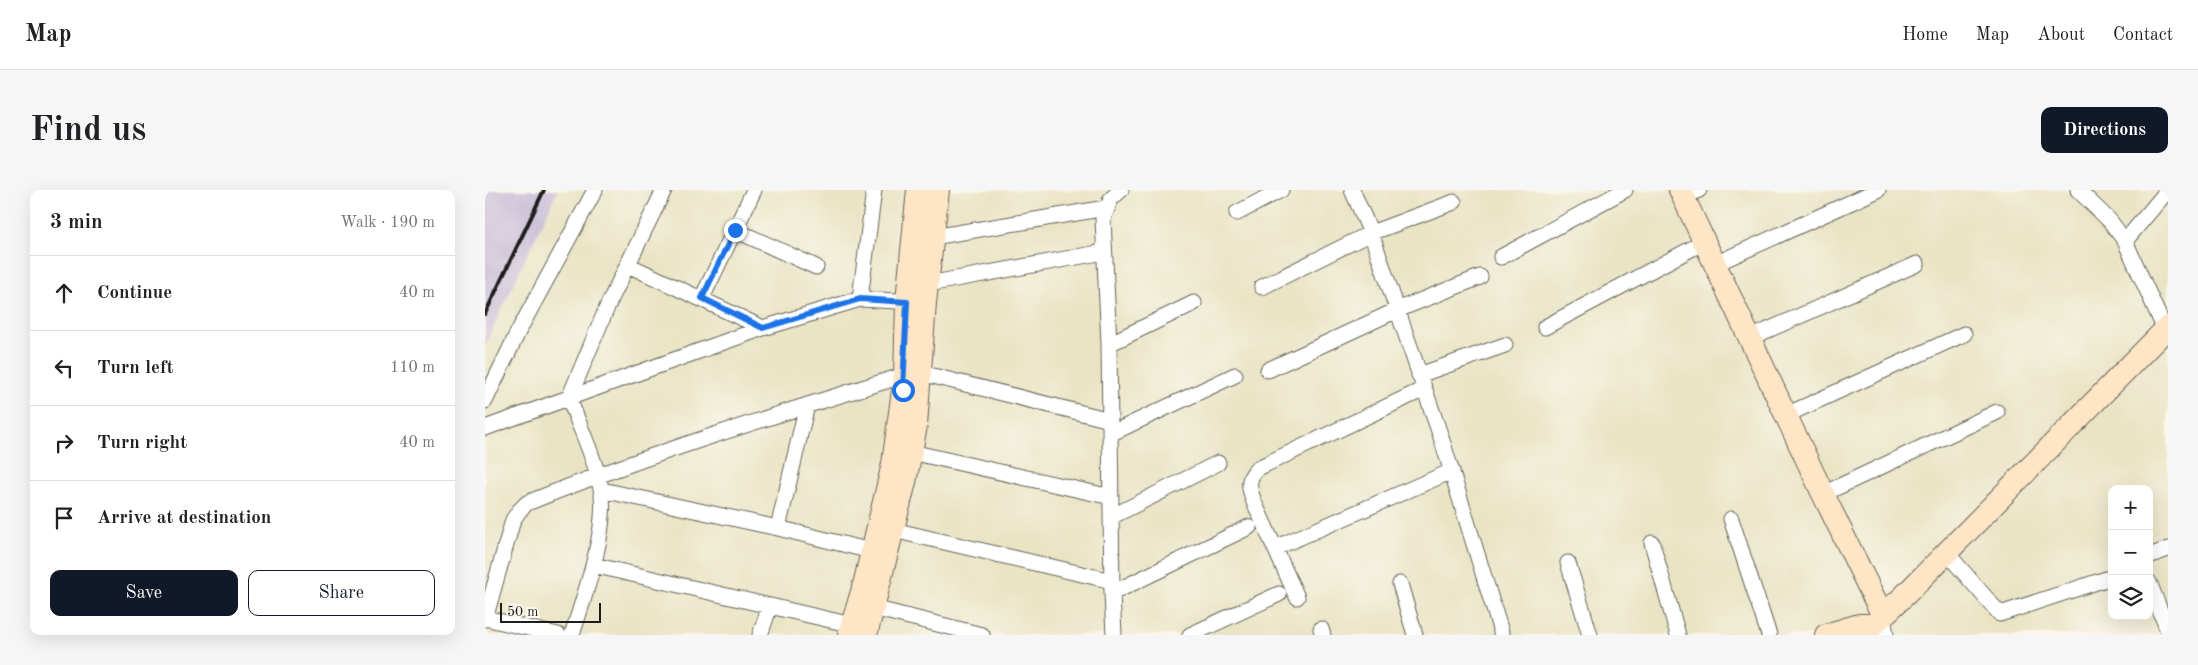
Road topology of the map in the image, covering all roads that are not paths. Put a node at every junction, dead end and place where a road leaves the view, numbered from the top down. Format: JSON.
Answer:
{"nodes":[{"id":1,"x":595,"y":190,"type":"edge"},
{"id":2,"x":664,"y":190,"type":"edge"},
{"id":3,"x":754,"y":190,"type":"edge"},
{"id":4,"x":874,"y":190,"type":"edge"},
{"id":5,"x":919,"y":190,"type":"edge"},
{"id":6,"x":938,"y":190,"type":"edge"},
{"id":7,"x":1120,"y":190,"type":"edge"},
{"id":8,"x":1281,"y":190,"type":"edge"},
{"id":9,"x":1352,"y":190,"type":"edge"},
{"id":10,"x":1625,"y":190,"type":"edge"},
{"id":11,"x":1878,"y":190,"type":"edge"},
{"id":12,"x":2078,"y":190,"type":"edge"},
{"id":13,"x":2168,"y":190,"type":"edge"},
{"id":14,"x":1687,"y":192,"type":"edge"},
{"id":15,"x":1454,"y":202,"type":"dead end"},
{"id":16,"x":1106,"y":208,"type":"junction"},
{"id":17,"x":1237,"y":213,"type":"dead end"},
{"id":18,"x":735,"y":230,"type":"junction"},
{"id":19,"x":1371,"y":233,"type":"junction"},
{"id":20,"x":933,"y":237,"type":"junction"},
{"id":21,"x":2125,"y":241,"type":"junction"},
{"id":22,"x":1705,"y":242,"type":"junction"},
{"id":23,"x":1104,"y":252,"type":"junction"},
{"id":24,"x":1501,"y":258,"type":"dead end"},
{"id":25,"x":1715,"y":264,"type":"junction"},
{"id":26,"x":1917,"y":264,"type":"dead end"},
{"id":27,"x":629,"y":265,"type":"junction"},
{"id":28,"x":816,"y":267,"type":"dead end"},
{"id":29,"x":1480,"y":277,"type":"dead end"},
{"id":30,"x":1262,"y":287,"type":"dead end"},
{"id":31,"x":920,"y":296,"type":"junction"},
{"id":32,"x":702,"y":298,"type":"junction"},
{"id":33,"x":860,"y":299,"type":"junction"},
{"id":34,"x":1194,"y":303,"type":"dead end"},
{"id":35,"x":1397,"y":310,"type":"junction"},
{"id":36,"x":1545,"y":327,"type":"dead end"},
{"id":37,"x":763,"y":328,"type":"junction"},
{"id":38,"x":2167,"y":328,"type":"edge"},
{"id":39,"x":1963,"y":334,"type":"dead end"},
{"id":40,"x":1750,"y":338,"type":"junction"},
{"id":41,"x":1109,"y":344,"type":"junction"},
{"id":42,"x":1505,"y":346,"type":"dead end"},
{"id":43,"x":1268,"y":370,"type":"dead end"},
{"id":44,"x":913,"y":374,"type":"junction"},
{"id":45,"x":1235,"y":375,"type":"dead end"},
{"id":46,"x":1422,"y":382,"type":"junction"},
{"id":47,"x":569,"y":398,"type":"junction"},
{"id":48,"x":485,"y":401,"type":"edge"},
{"id":49,"x":807,"y":406,"type":"junction"},
{"id":50,"x":1997,"y":412,"type":"dead end"},
{"id":51,"x":1786,"y":415,"type":"junction"},
{"id":52,"x":1110,"y":427,"type":"junction"},
{"id":53,"x":485,"y":428,"type":"edge"},
{"id":54,"x":911,"y":452,"type":"junction"},
{"id":55,"x":1217,"y":463,"type":"dead end"},
{"id":56,"x":1452,"y":471,"type":"junction"},
{"id":57,"x":597,"y":475,"type":"junction"},
{"id":58,"x":601,"y":490,"type":"junction"},
{"id":59,"x":1823,"y":494,"type":"junction"},
{"id":60,"x":1111,"y":497,"type":"junction"},
{"id":61,"x":1111,"y":516,"type":"junction"},
{"id":62,"x":1731,"y":519,"type":"dead end"},
{"id":63,"x":1249,"y":527,"type":"dead end"},
{"id":64,"x":778,"y":528,"type":"junction"},
{"id":65,"x":893,"y":530,"type":"junction"},
{"id":66,"x":1651,"y":542,"type":"dead end"},
{"id":67,"x":1275,"y":548,"type":"junction"},
{"id":68,"x":2168,"y":549,"type":"edge"},
{"id":69,"x":871,"y":552,"type":"junction"},
{"id":70,"x":1947,"y":552,"type":"junction"},
{"id":71,"x":2153,"y":555,"type":"edge"},
{"id":72,"x":1568,"y":563,"type":"dead end"},
{"id":73,"x":593,"y":565,"type":"junction"},
{"id":74,"x":2108,"y":578,"type":"edge"},
{"id":75,"x":1400,"y":584,"type":"dead end"},
{"id":76,"x":1112,"y":587,"type":"junction"},
{"id":77,"x":2153,"y":592,"type":"edge"},
{"id":78,"x":1279,"y":594,"type":"dead end"},
{"id":79,"x":1297,"y":597,"type":"dead end"},
{"id":80,"x":770,"y":606,"type":"junction"},
{"id":81,"x":873,"y":608,"type":"junction"},
{"id":82,"x":485,"y":619,"type":"edge"},
{"id":83,"x":1877,"y":628,"type":"edge"},
{"id":84,"x":2168,"y":631,"type":"edge"},
{"id":85,"x":856,"y":632,"type":"edge"},
{"id":86,"x":558,"y":635,"type":"edge"},
{"id":87,"x":572,"y":635,"type":"edge"},
{"id":88,"x":760,"y":635,"type":"edge"},
{"id":89,"x":982,"y":635,"type":"edge"},
{"id":90,"x":1114,"y":635,"type":"edge"},
{"id":91,"x":1190,"y":635,"type":"edge"},
{"id":92,"x":1415,"y":635,"type":"edge"},
{"id":93,"x":1502,"y":635,"type":"edge"},
{"id":94,"x":1590,"y":635,"type":"edge"},
{"id":95,"x":1678,"y":635,"type":"edge"},
{"id":96,"x":1769,"y":635,"type":"edge"},
{"id":97,"x":1826,"y":635,"type":"edge"}],
"edges":[{"from":1,"to":48,"type":"street"},
{"from":2,"to":27,"type":"street"},
{"from":3,"to":18,"type":"street"},
{"from":4,"to":33,"type":"street"},
{"from":5,"to":31,"type":"street"},
{"from":6,"to":20,"type":"street"},
{"from":7,"to":16,"type":"street"},
{"from":8,"to":17,"type":"street"},
{"from":9,"to":19,"type":"street"},
{"from":10,"to":24,"type":"street"},
{"from":11,"to":25,"type":"street"},
{"from":12,"to":21,"type":"street"},
{"from":13,"to":21,"type":"street"},
{"from":14,"to":22,"type":"street"},
{"from":15,"to":19,"type":"street"},
{"from":16,"to":20,"type":"street"},
{"from":16,"to":23,"type":"street"},
{"from":18,"to":28,"type":"street"},
{"from":18,"to":32,"type":"street"},
{"from":19,"to":30,"type":"street"},
{"from":19,"to":35,"type":"street"},
{"from":20,"to":31,"type":"street"},
{"from":21,"to":38,"type":"street"},
{"from":22,"to":25,"type":"street"},
{"from":22,"to":36,"type":"street"},
{"from":23,"to":31,"type":"street"},
{"from":23,"to":41,"type":"street"},
{"from":25,"to":40,"type":"street"},
{"from":26,"to":40,"type":"street"},
{"from":27,"to":32,"type":"street"},
{"from":27,"to":47,"type":"street"},
{"from":29,"to":35,"type":"street"},
{"from":31,"to":33,"type":"street"},
{"from":31,"to":44,"type":"street"},
{"from":32,"to":37,"type":"street"},
{"from":33,"to":37,"type":"street"},
{"from":34,"to":41,"type":"street"},
{"from":35,"to":43,"type":"street"},
{"from":35,"to":46,"type":"street"},
{"from":37,"to":47,"type":"street"},
{"from":38,"to":70,"type":"street"},
{"from":39,"to":51,"type":"street"},
{"from":40,"to":51,"type":"street"},
{"from":41,"to":52,"type":"street"},
{"from":42,"to":46,"type":"street"},
{"from":44,"to":49,"type":"street"},
{"from":44,"to":52,"type":"street"},
{"from":44,"to":54,"type":"street"},
{"from":44,"to":69,"type":"street"},
{"from":45,"to":52,"type":"street"},
{"from":46,"to":56,"type":"street"},
{"from":46,"to":67,"type":"street"},
{"from":47,"to":53,"type":"street"},
{"from":47,"to":57,"type":"street"},
{"from":49,"to":57,"type":"street"},
{"from":49,"to":64,"type":"street"},
{"from":50,"to":59,"type":"street"},
{"from":51,"to":59,"type":"street"},
{"from":52,"to":60,"type":"street"},
{"from":54,"to":60,"type":"street"},
{"from":54,"to":65,"type":"street"},
{"from":55,"to":61,"type":"street"},
{"from":56,"to":67,"type":"street"},
{"from":56,"to":93,"type":"street"},
{"from":57,"to":58,"type":"street"},
{"from":57,"to":82,"type":"street"},
{"from":58,"to":64,"type":"street"},
{"from":58,"to":73,"type":"street"},
{"from":59,"to":83,"type":"street"},
{"from":60,"to":61,"type":"street"},
{"from":61,"to":76,"type":"street"},
{"from":62,"to":96,"type":"street"},
{"from":63,"to":76,"type":"street"},
{"from":64,"to":69,"type":"street"},
{"from":65,"to":76,"type":"street"},
{"from":65,"to":81,"type":"street"},
{"from":66,"to":95,"type":"street"},
{"from":67,"to":79,"type":"street"},
{"from":68,"to":71,"type":"street"},
{"from":69,"to":85,"type":"street"},
{"from":70,"to":74,"type":"street"},
{"from":70,"to":83,"type":"street"},
{"from":72,"to":94,"type":"street"},
{"from":73,"to":80,"type":"street"},
{"from":73,"to":87,"type":"street"},
{"from":75,"to":92,"type":"street"},
{"from":76,"to":90,"type":"street"},
{"from":77,"to":84,"type":"street"},
{"from":78,"to":91,"type":"street"},
{"from":80,"to":85,"type":"street"},
{"from":80,"to":88,"type":"street"},
{"from":81,"to":85,"type":"street"},
{"from":81,"to":89,"type":"street"},
{"from":82,"to":86,"type":"street"},
{"from":83,"to":97,"type":"street"}]}
